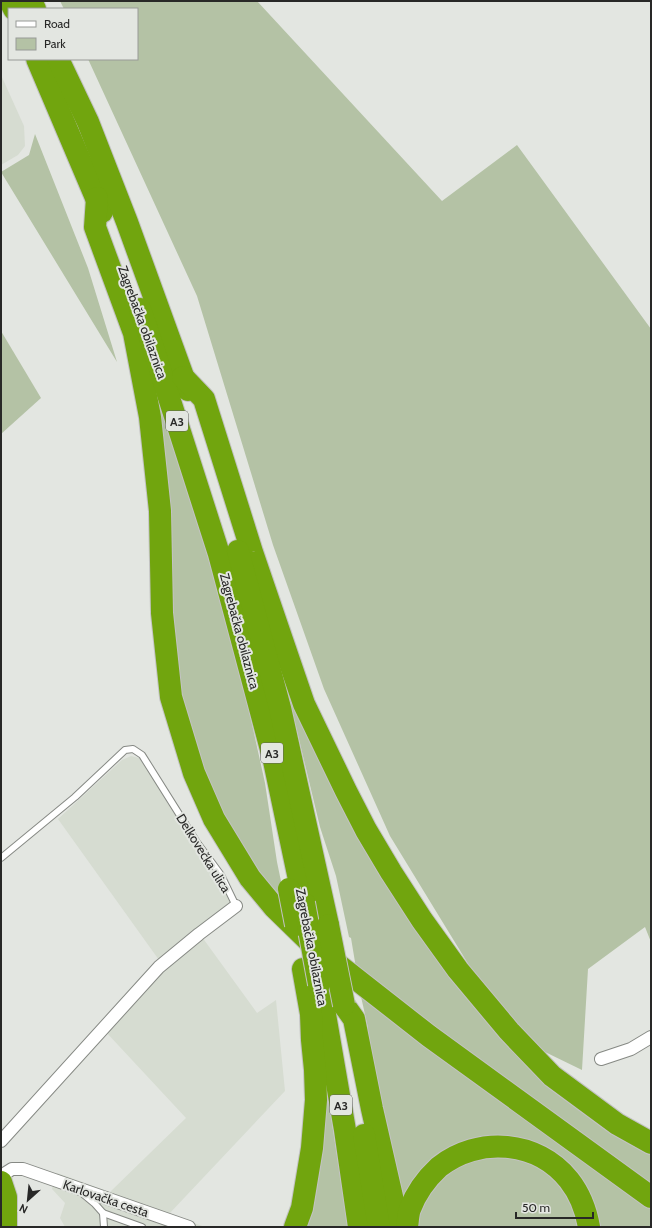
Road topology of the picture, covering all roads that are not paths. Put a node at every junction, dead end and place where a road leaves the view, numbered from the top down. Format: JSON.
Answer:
{"nodes":[{"id":1,"x":38,"y":60,"type":"edge"},
{"id":2,"x":58,"y":60,"type":"edge"},
{"id":3,"x":97,"y":198,"type":"junction"},
{"id":4,"x":183,"y":377,"type":"junction"},
{"id":5,"x":1,"y":858,"type":"edge"},
{"id":6,"x":297,"y":896,"type":"junction"},
{"id":7,"x":236,"y":906,"type":"joint"},
{"id":8,"x":344,"y":1005,"type":"junction"},
{"id":9,"x":651,"y":1037,"type":"edge"},
{"id":10,"x":602,"y":1059,"type":"dead end"},
{"id":11,"x":1,"y":1140,"type":"edge"},
{"id":12,"x":651,"y":1143,"type":"edge"},
{"id":13,"x":1,"y":1176,"type":"edge"},
{"id":14,"x":1,"y":1182,"type":"edge"},
{"id":15,"x":76,"y":1188,"type":"junction"},
{"id":16,"x":651,"y":1197,"type":"edge"},
{"id":17,"x":102,"y":1213,"type":"junction"},
{"id":18,"x":6,"y":1227,"type":"edge"},
{"id":19,"x":104,"y":1227,"type":"edge"},
{"id":20,"x":142,"y":1227,"type":"edge"},
{"id":21,"x":189,"y":1227,"type":"edge"},
{"id":22,"x":295,"y":1227,"type":"edge"},
{"id":23,"x":359,"y":1227,"type":"edge"},
{"id":24,"x":379,"y":1227,"type":"edge"},
{"id":25,"x":397,"y":1227,"type":"edge"},
{"id":26,"x":407,"y":1227,"type":"edge"},
{"id":27,"x":589,"y":1227,"type":"edge"}],
"edges":[{"from":1,"to":3,"type":"highway","name":"Zagrebačka obilaznica","number":"A3"},
{"from":2,"to":4,"type":"highway","name":"Zagrebačka obilaznica","number":"A3"},
{"from":3,"to":6,"type":"highway","name":"Zagrebačka obilaznica","number":"A3"},
{"from":3,"to":16,"type":"highway"},
{"from":4,"to":8,"type":"highway","name":"Zagrebačka obilaznica","number":"A3","bridge":true},
{"from":4,"to":12,"type":"highway"},
{"from":5,"to":7,"type":"lane","name":"Delkovečka ulica"},
{"from":6,"to":22,"type":"highway","bridge":true},
{"from":6,"to":23,"type":"highway","name":"Zagrebačka obilaznica","number":"A3","bridge":true},
{"from":7,"to":11,"type":"street","name":"Delkovečka ulica"},
{"from":8,"to":24,"type":"highway","name":"Zagrebačka obilaznica","number":"A3"},
{"from":8,"to":25,"type":"highway"},
{"from":9,"to":10,"type":"street"},
{"from":13,"to":15,"type":"street","name":"Karlovačka cesta"},
{"from":14,"to":18,"type":"highway"},
{"from":15,"to":17,"type":"lane"},
{"from":15,"to":21,"type":"street","name":"Karlovačka cesta"},
{"from":17,"to":19,"type":"lane"},
{"from":17,"to":20,"type":"lane"},
{"from":26,"to":27,"type":"highway"}]}
